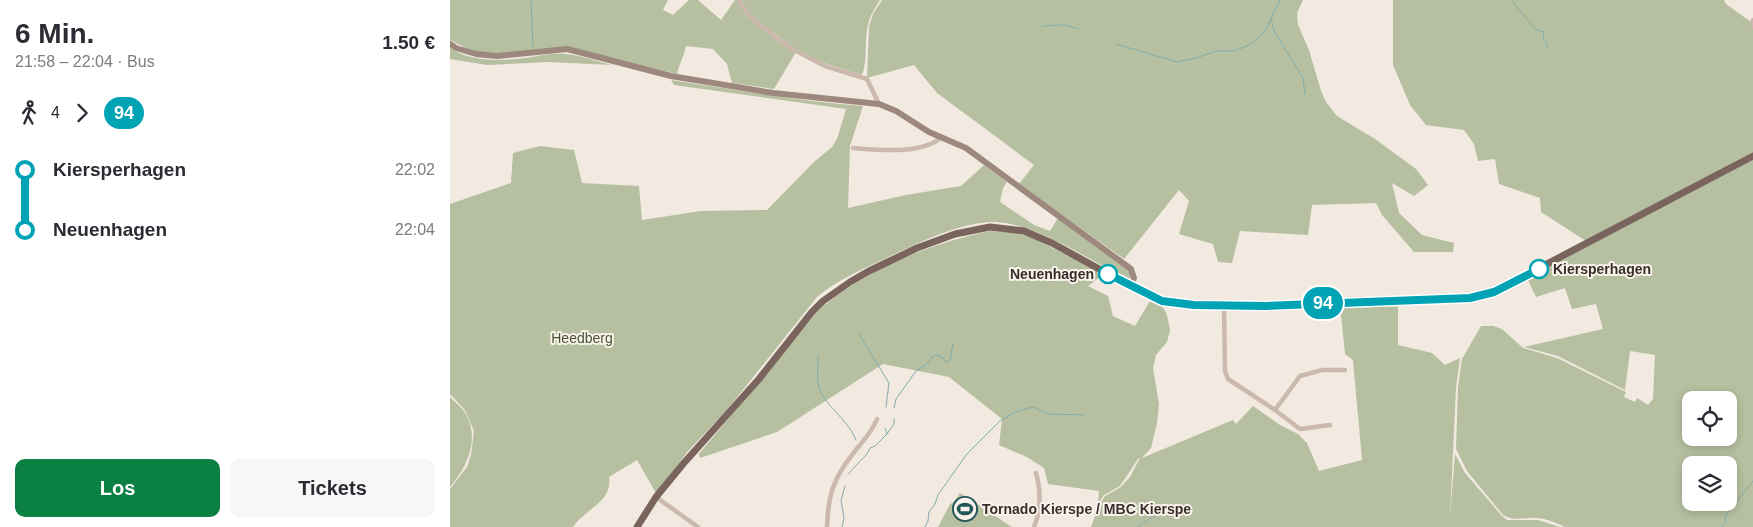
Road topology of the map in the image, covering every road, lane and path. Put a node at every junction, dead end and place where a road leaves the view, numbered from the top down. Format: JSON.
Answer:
{"nodes":[{"id":1,"x":739,"y":0,"type":"edge"},
{"id":2,"x":1753,"y":20,"type":"edge"},
{"id":3,"x":1753,"y":27,"type":"edge"},
{"id":4,"x":450,"y":44,"type":"edge"},
{"id":5,"x":879,"y":104,"type":"junction"},
{"id":6,"x":942,"y":137,"type":"junction"},
{"id":7,"x":853,"y":148,"type":"dead end"},
{"id":8,"x":1753,"y":156,"type":"edge"},
{"id":9,"x":1130,"y":286,"type":"junction"},
{"id":10,"x":1224,"y":306,"type":"junction"},
{"id":11,"x":1345,"y":370,"type":"dead end"},
{"id":12,"x":1275,"y":410,"type":"junction"},
{"id":13,"x":877,"y":419,"type":"dead end"},
{"id":14,"x":1330,"y":425,"type":"dead end"},
{"id":15,"x":1036,"y":473,"type":"dead end"},
{"id":16,"x":656,"y":498,"type":"junction"},
{"id":17,"x":637,"y":527,"type":"edge"},
{"id":18,"x":698,"y":527,"type":"edge"},
{"id":19,"x":827,"y":527,"type":"edge"},
{"id":20,"x":1034,"y":527,"type":"edge"}],
"edges":[{"from":1,"to":5,"type":"street"},
{"from":2,"to":3,"type":"street"},
{"from":4,"to":5,"type":"street"},
{"from":5,"to":6,"type":"street"},
{"from":6,"to":7,"type":"street"},
{"from":6,"to":9,"type":"street"},
{"from":8,"to":10,"type":"main road"},
{"from":9,"to":10,"type":"main road"},
{"from":9,"to":16,"type":"main road"},
{"from":10,"to":12,"type":"street"},
{"from":11,"to":12,"type":"street"},
{"from":12,"to":14,"type":"street"},
{"from":13,"to":19,"type":"street"},
{"from":15,"to":20,"type":"street"},
{"from":16,"to":17,"type":"main road"},
{"from":16,"to":18,"type":"street"}]}
